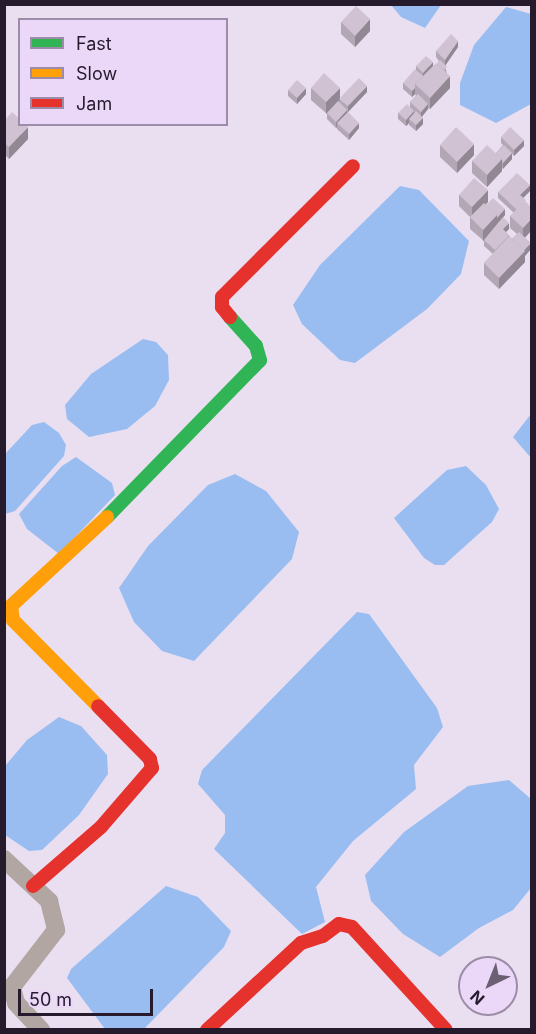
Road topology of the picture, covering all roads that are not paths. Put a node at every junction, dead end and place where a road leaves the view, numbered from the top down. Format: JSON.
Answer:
{"nodes":[{"id":1,"x":353,"y":166,"type":"dead end"},
{"id":2,"x":4,"y":859,"type":"edge"},
{"id":3,"x":33,"y":886,"type":"junction"},
{"id":4,"x":41,"y":1029,"type":"edge"},
{"id":5,"x":207,"y":1029,"type":"edge"},
{"id":6,"x":446,"y":1029,"type":"edge"}],
"edges":[{"from":1,"to":3,"type":"street"},
{"from":2,"to":3,"type":"street"},
{"from":3,"to":4,"type":"street"},
{"from":5,"to":6,"type":"street"}]}
